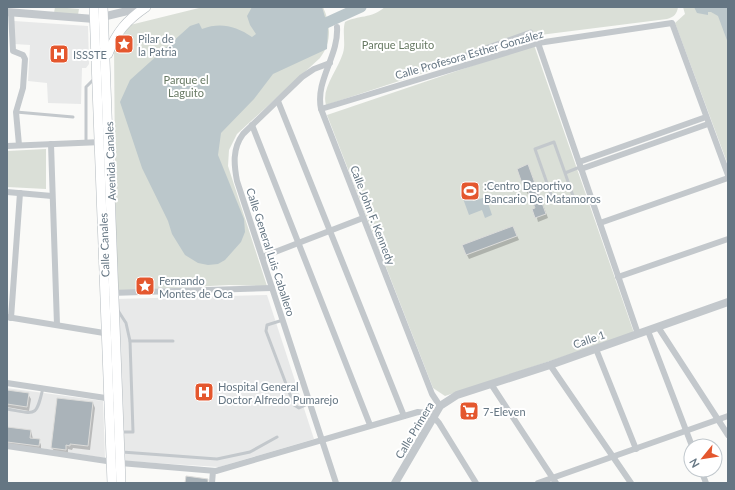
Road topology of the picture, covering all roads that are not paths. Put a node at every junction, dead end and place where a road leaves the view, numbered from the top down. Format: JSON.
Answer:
{"nodes":[{"id":1,"x":93,"y":7,"type":"edge"},
{"id":2,"x":103,"y":7,"type":"edge"},
{"id":3,"x":145,"y":7,"type":"edge"},
{"id":4,"x":9,"y":12,"type":"edge"},
{"id":5,"x":99,"y":18,"type":"junction"},
{"id":6,"x":337,"y":27,"type":"dead end"},
{"id":7,"x":538,"y":43,"type":"junction"},
{"id":8,"x":106,"y":59,"type":"junction"},
{"id":9,"x":330,"y":63,"type":"junction"},
{"id":10,"x":464,"y":65,"type":"junction"},
{"id":11,"x":96,"y":77,"type":"junction"},
{"id":12,"x":278,"y":101,"type":"junction"},
{"id":13,"x":321,"y":109,"type":"junction"},
{"id":14,"x":16,"y":112,"type":"junction"},
{"id":15,"x":73,"y":117,"type":"dead end"},
{"id":16,"x":706,"y":117,"type":"junction"},
{"id":17,"x":708,"y":124,"type":"junction"},
{"id":18,"x":252,"y":125,"type":"junction"},
{"id":19,"x":86,"y":142,"type":"junction"},
{"id":20,"x":105,"y":142,"type":"junction"},
{"id":21,"x":51,"y":144,"type":"junction"},
{"id":22,"x":19,"y":145,"type":"junction"},
{"id":23,"x":7,"y":146,"type":"edge"},
{"id":24,"x":580,"y":166,"type":"junction"},
{"id":25,"x":565,"y":173,"type":"junction"},
{"id":26,"x":728,"y":176,"type":"edge"},
{"id":27,"x":7,"y":192,"type":"edge"},
{"id":28,"x":20,"y":193,"type":"junction"},
{"id":29,"x":52,"y":196,"type":"junction"},
{"id":30,"x":363,"y":218,"type":"junction"},
{"id":31,"x":600,"y":223,"type":"junction"},
{"id":32,"x":329,"y":231,"type":"junction"},
{"id":33,"x":728,"y":239,"type":"edge"},
{"id":34,"x":297,"y":243,"type":"junction"},
{"id":35,"x":262,"y":256,"type":"junction"},
{"id":36,"x":618,"y":277,"type":"junction"},
{"id":37,"x":272,"y":288,"type":"junction"},
{"id":38,"x":105,"y":293,"type":"junction"},
{"id":39,"x":115,"y":294,"type":"junction"},
{"id":40,"x":728,"y":302,"type":"edge"},
{"id":41,"x":115,"y":307,"type":"junction"},
{"id":42,"x":9,"y":318,"type":"edge"},
{"id":43,"x":283,"y":320,"type":"junction"},
{"id":44,"x":57,"y":325,"type":"junction"},
{"id":45,"x":658,"y":327,"type":"junction"},
{"id":46,"x":648,"y":330,"type":"junction"},
{"id":47,"x":106,"y":333,"type":"junction"},
{"id":48,"x":638,"y":334,"type":"junction"},
{"id":49,"x":116,"y":335,"type":"junction"},
{"id":50,"x":130,"y":341,"type":"junction"},
{"id":51,"x":173,"y":341,"type":"dead end"},
{"id":52,"x":596,"y":349,"type":"junction"},
{"id":53,"x":550,"y":365,"type":"junction"},
{"id":54,"x":7,"y":383,"type":"edge"},
{"id":55,"x":491,"y":384,"type":"junction"},
{"id":56,"x":43,"y":388,"type":"junction"},
{"id":57,"x":457,"y":395,"type":"joint"},
{"id":58,"x":108,"y":398,"type":"junction"},
{"id":59,"x":117,"y":399,"type":"junction"},
{"id":60,"x":310,"y":403,"type":"junction"},
{"id":61,"x":440,"y":406,"type":"junction"},
{"id":62,"x":7,"y":409,"type":"edge"},
{"id":63,"x":404,"y":416,"type":"junction"},
{"id":64,"x":728,"y":416,"type":"edge"},
{"id":65,"x":435,"y":417,"type":"junction"},
{"id":66,"x":718,"y":419,"type":"junction"},
{"id":67,"x":370,"y":425,"type":"junction"},
{"id":68,"x":687,"y":431,"type":"junction"},
{"id":69,"x":114,"y":432,"type":"junction"},
{"id":70,"x":728,"y":435,"type":"edge"},
{"id":71,"x":276,"y":437,"type":"dead end"},
{"id":72,"x":689,"y":438,"type":"edge"},
{"id":73,"x":322,"y":439,"type":"junction"},
{"id":74,"x":7,"y":446,"type":"edge"},
{"id":75,"x":636,"y":449,"type":"junction"},
{"id":76,"x":115,"y":452,"type":"junction"},
{"id":77,"x":613,"y":457,"type":"junction"},
{"id":78,"x":115,"y":463,"type":"junction"},
{"id":79,"x":213,"y":471,"type":"junction"},
{"id":80,"x":554,"y":480,"type":"edge"},
{"id":81,"x":112,"y":483,"type":"edge"},
{"id":82,"x":120,"y":483,"type":"edge"},
{"id":83,"x":212,"y":483,"type":"edge"},
{"id":84,"x":336,"y":483,"type":"edge"},
{"id":85,"x":395,"y":483,"type":"edge"},
{"id":86,"x":476,"y":483,"type":"edge"},
{"id":87,"x":538,"y":483,"type":"edge"},
{"id":88,"x":631,"y":483,"type":"edge"}],
"edges":[{"from":1,"to":2,"type":"street"},
{"from":1,"to":5,"type":"main road","name":"Calle Canales"},
{"from":2,"to":5,"type":"main road","name":"Avenida Canales"},
{"from":3,"to":5,"type":"street"},
{"from":3,"to":8,"type":"main road"},
{"from":4,"to":5,"type":"street"},
{"from":4,"to":14,"type":"street"},
{"from":5,"to":8,"type":"main road","name":"Avenida Canales"},
{"from":5,"to":11,"type":"main road","name":"Calle Canales"},
{"from":6,"to":9,"type":"street","name":"Calle John F. Kennedy"},
{"from":7,"to":10,"type":"street","name":"Calle Profesora Esther González"},
{"from":7,"to":10,"type":"lane"},
{"from":7,"to":16,"type":"street","name":"Calle Profesora Esther González"},
{"from":7,"to":24,"type":"street"},
{"from":8,"to":20,"type":"main road","name":"Avenida Canales"},
{"from":9,"to":12,"type":"street","name":"Calle General Luis Caballero"},
{"from":9,"to":13,"type":"street","name":"Calle John F. Kennedy"},
{"from":10,"to":13,"type":"street","name":"Calle Profesora Esther González"},
{"from":11,"to":19,"type":"lane"},
{"from":11,"to":20,"type":"main road","name":"Calle Canales"},
{"from":12,"to":18,"type":"street","name":"Calle General Luis Caballero"},
{"from":12,"to":32,"type":"street"},
{"from":13,"to":30,"type":"street","name":"Calle John F. Kennedy"},
{"from":14,"to":15,"type":"lane"},
{"from":14,"to":22,"type":"street"},
{"from":16,"to":17,"type":"street"},
{"from":16,"to":24,"type":"street"},
{"from":17,"to":24,"type":"street"},
{"from":17,"to":26,"type":"street"},
{"from":18,"to":34,"type":"street"},
{"from":18,"to":35,"type":"street","name":"Calle General Luis Caballero"},
{"from":19,"to":20,"type":"street"},
{"from":19,"to":21,"type":"street"},
{"from":20,"to":38,"type":"main road","name":"Calle Canales"},
{"from":20,"to":39,"type":"main road","name":"Avenida Canales"},
{"from":21,"to":22,"type":"street"},
{"from":21,"to":29,"type":"street"},
{"from":22,"to":23,"type":"street"},
{"from":24,"to":25,"type":"lane"},
{"from":24,"to":31,"type":"street"},
{"from":25,"to":25,"type":"lane"},
{"from":26,"to":31,"type":"street"},
{"from":27,"to":28,"type":"street"},
{"from":28,"to":29,"type":"street"},
{"from":28,"to":42,"type":"street"},
{"from":29,"to":44,"type":"street"},
{"from":30,"to":32,"type":"street"},
{"from":30,"to":61,"type":"street","name":"Calle John F. Kennedy"},
{"from":31,"to":36,"type":"street"},
{"from":32,"to":34,"type":"street"},
{"from":32,"to":63,"type":"street"},
{"from":33,"to":36,"type":"street"},
{"from":34,"to":35,"type":"street"},
{"from":34,"to":67,"type":"street"},
{"from":35,"to":37,"type":"street","name":"Calle General Luis Caballero"},
{"from":36,"to":48,"type":"street"},
{"from":37,"to":39,"type":"street"},
{"from":37,"to":43,"type":"street","name":"Calle General Luis Caballero"},
{"from":38,"to":39,"type":"street"},
{"from":38,"to":47,"type":"main road","name":"Calle Canales"},
{"from":39,"to":41,"type":"main road","name":"Avenida Canales"},
{"from":40,"to":45,"type":"street","name":"Calle 1"},
{"from":41,"to":49,"type":"main road","name":"Avenida Canales"},
{"from":41,"to":50,"type":"lane"},
{"from":42,"to":44,"type":"street"},
{"from":43,"to":60,"type":"street","name":"Calle General Luis Caballero"},
{"from":43,"to":60,"type":"lane"},
{"from":44,"to":47,"type":"street"},
{"from":45,"to":46,"type":"street","name":"Calle 1"},
{"from":45,"to":66,"type":"street"},
{"from":46,"to":48,"type":"street","name":"Calle 1"},
{"from":46,"to":68,"type":"street"},
{"from":47,"to":49,"type":"street"},
{"from":47,"to":58,"type":"main road","name":"Calle Canales"},
{"from":48,"to":52,"type":"street","name":"Calle 1"},
{"from":49,"to":59,"type":"main road","name":"Avenida Canales"},
{"from":50,"to":51,"type":"lane"},
{"from":50,"to":69,"type":"lane"},
{"from":52,"to":53,"type":"street","name":"Calle 1"},
{"from":52,"to":75,"type":"street"},
{"from":53,"to":55,"type":"street","name":"Calle 1"},
{"from":53,"to":77,"type":"street"},
{"from":54,"to":56,"type":"street"},
{"from":55,"to":57,"type":"street","name":"Calle 1"},
{"from":55,"to":80,"type":"street"},
{"from":56,"to":58,"type":"street"},
{"from":56,"to":62,"type":"lane"},
{"from":57,"to":61,"type":"street","name":"Calle Primera"},
{"from":58,"to":59,"type":"street"},
{"from":58,"to":69,"type":"main road","name":"Calle Canales"},
{"from":59,"to":69,"type":"main road","name":"Avenida Canales"},
{"from":60,"to":73,"type":"street","name":"Calle General Luis Caballero"},
{"from":61,"to":65,"type":"street","name":"Calle Primera"},
{"from":63,"to":65,"type":"street"},
{"from":63,"to":67,"type":"street"},
{"from":64,"to":66,"type":"street"},
{"from":65,"to":85,"type":"street","name":"Calle Primera"},
{"from":65,"to":86,"type":"street"},
{"from":66,"to":68,"type":"street"},
{"from":66,"to":70,"type":"street"},
{"from":67,"to":73,"type":"street"},
{"from":68,"to":72,"type":"street"},
{"from":68,"to":75,"type":"street"},
{"from":69,"to":76,"type":"main road","name":"Calle Canales"},
{"from":71,"to":76,"type":"lane"},
{"from":73,"to":79,"type":"street"},
{"from":73,"to":84,"type":"street","name":"Calle General Luis Caballero"},
{"from":74,"to":78,"type":"street"},
{"from":75,"to":77,"type":"street"},
{"from":76,"to":78,"type":"main road","name":"Calle Canales"},
{"from":77,"to":80,"type":"street"},
{"from":77,"to":88,"type":"street"},
{"from":78,"to":79,"type":"street"},
{"from":78,"to":81,"type":"main road","name":"Calle Canales"},
{"from":78,"to":82,"type":"main road"},
{"from":79,"to":83,"type":"street"},
{"from":80,"to":87,"type":"street"}]}
